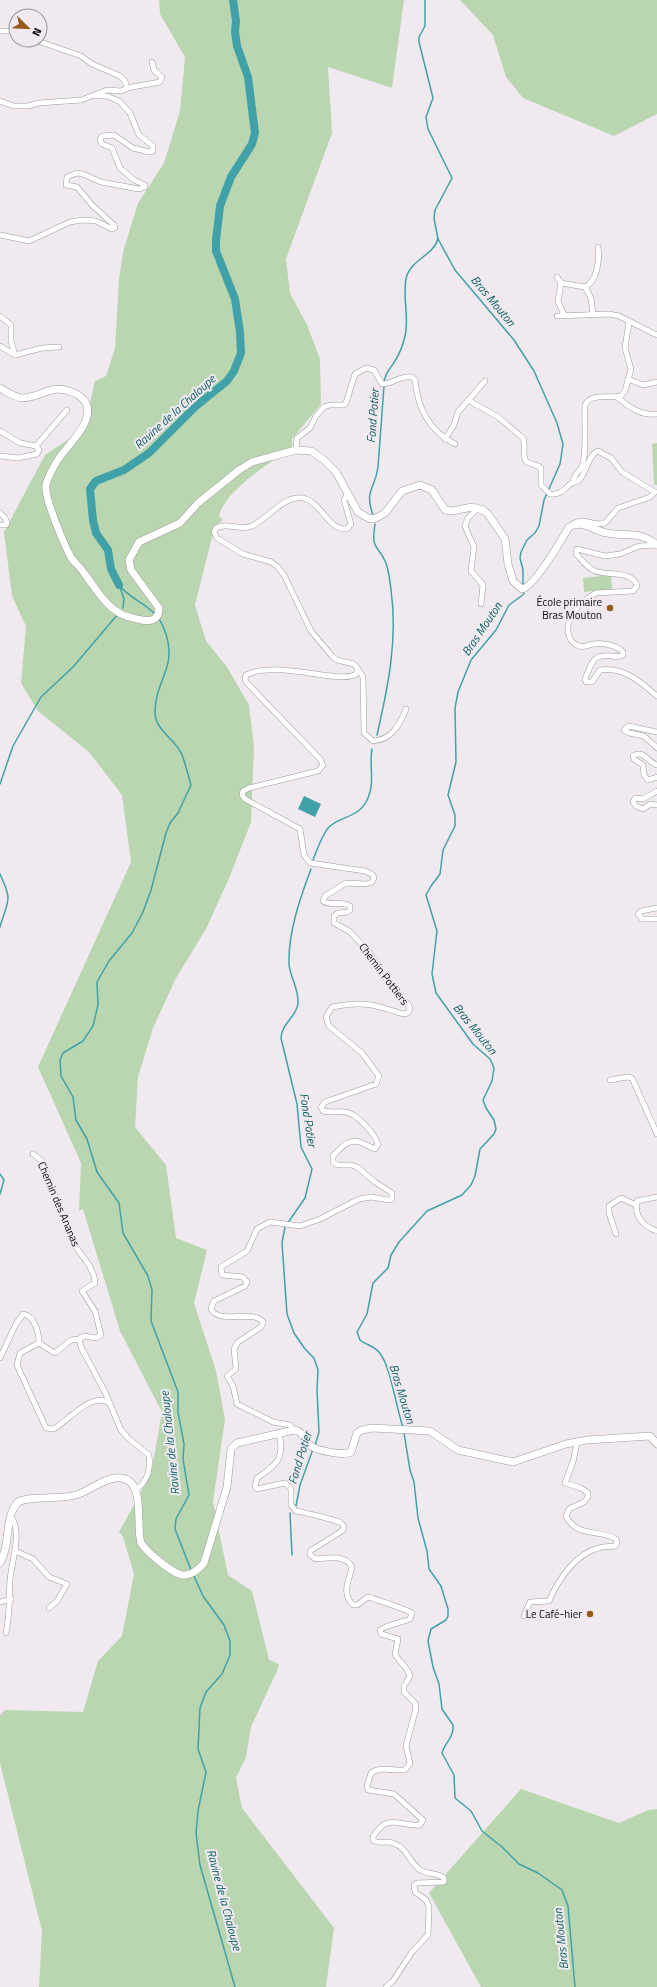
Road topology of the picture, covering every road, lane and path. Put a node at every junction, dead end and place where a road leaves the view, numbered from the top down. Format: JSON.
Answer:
{"nodes":[{"id":1,"x":48,"y":44,"type":"edge"},
{"id":2,"x":152,"y":62,"type":"dead end"},
{"id":3,"x":128,"y":88,"type":"junction"},
{"id":4,"x":96,"y":96,"type":"junction"},
{"id":5,"x":0,"y":101,"type":"edge"},
{"id":6,"x":0,"y":235,"type":"edge"},
{"id":7,"x":598,"y":247,"type":"dead end"},
{"id":8,"x":557,"y":277,"type":"dead end"},
{"id":9,"x":561,"y":283,"type":"junction"},
{"id":10,"x":585,"y":287,"type":"junction"},
{"id":11,"x":592,"y":315,"type":"junction"},
{"id":12,"x":0,"y":316,"type":"edge"},
{"id":13,"x":557,"y":316,"type":"dead end"},
{"id":14,"x":564,"y":316,"type":"junction"},
{"id":15,"x":629,"y":322,"type":"junction"},
{"id":16,"x":657,"y":335,"type":"edge"},
{"id":17,"x":0,"y":346,"type":"edge"},
{"id":18,"x":58,"y":347,"type":"dead end"},
{"id":19,"x":15,"y":355,"type":"junction"},
{"id":20,"x":628,"y":379,"type":"junction"},
{"id":21,"x":485,"y":381,"type":"dead end"},
{"id":22,"x":657,"y":382,"type":"edge"},
{"id":23,"x":0,"y":388,"type":"edge"},
{"id":24,"x":617,"y":397,"type":"junction"},
{"id":25,"x":468,"y":400,"type":"junction"},
{"id":26,"x":67,"y":410,"type":"dead end"},
{"id":27,"x":657,"y":414,"type":"edge"},
{"id":28,"x":0,"y":431,"type":"edge"},
{"id":29,"x":445,"y":439,"type":"junction"},
{"id":30,"x":455,"y":444,"type":"dead end"},
{"id":31,"x":36,"y":446,"type":"junction"},
{"id":32,"x":296,"y":450,"type":"junction"},
{"id":33,"x":0,"y":456,"type":"edge"},
{"id":34,"x":573,"y":482,"type":"junction"},
{"id":35,"x":348,"y":493,"type":"junction"},
{"id":36,"x":478,"y":508,"type":"junction"},
{"id":37,"x":0,"y":513,"type":"edge"},
{"id":38,"x":0,"y":525,"type":"edge"},
{"id":39,"x":572,"y":525,"type":"junction"},
{"id":40,"x":657,"y":545,"type":"edge"},
{"id":41,"x":481,"y":604,"type":"dead end"},
{"id":42,"x":358,"y":669,"type":"junction"},
{"id":43,"x":657,"y":696,"type":"edge"},
{"id":44,"x":406,"y":708,"type":"dead end"},
{"id":45,"x":657,"y":732,"type":"edge"},
{"id":46,"x":657,"y":748,"type":"edge"},
{"id":47,"x":657,"y":766,"type":"edge"},
{"id":48,"x":657,"y":777,"type":"edge"},
{"id":49,"x":657,"y":791,"type":"edge"},
{"id":50,"x":657,"y":805,"type":"edge"},
{"id":51,"x":657,"y":908,"type":"edge"},
{"id":52,"x":657,"y":919,"type":"edge"},
{"id":53,"x":610,"y":1080,"type":"dead end"},
{"id":54,"x":657,"y":1134,"type":"edge"},
{"id":55,"x":33,"y":1154,"type":"dead end"},
{"id":56,"x":657,"y":1197,"type":"edge"},
{"id":57,"x":636,"y":1205,"type":"junction"},
{"id":58,"x":657,"y":1232,"type":"edge"},
{"id":59,"x":616,"y":1234,"type":"dead end"},
{"id":60,"x":79,"y":1339,"type":"junction"},
{"id":61,"x":39,"y":1342,"type":"junction"},
{"id":62,"x":0,"y":1358,"type":"edge"},
{"id":63,"x":109,"y":1403,"type":"junction"},
{"id":64,"x":294,"y":1430,"type":"junction"},
{"id":65,"x":279,"y":1433,"type":"junction"},
{"id":66,"x":577,"y":1443,"type":"junction"},
{"id":67,"x":657,"y":1444,"type":"edge"},
{"id":68,"x":136,"y":1490,"type":"junction"},
{"id":69,"x":11,"y":1517,"type":"junction"},
{"id":70,"x":15,"y":1551,"type":"junction"},
{"id":71,"x":0,"y":1563,"type":"edge"},
{"id":72,"x":11,"y":1599,"type":"junction"},
{"id":73,"x":0,"y":1602,"type":"edge"},
{"id":74,"x":49,"y":1608,"type":"dead end"},
{"id":75,"x":524,"y":1616,"type":"dead end"},
{"id":76,"x":6,"y":1633,"type":"dead end"},
{"id":77,"x":386,"y":1987,"type":"edge"}],
"edges":[{"from":1,"to":3,"type":"street"},
{"from":2,"to":3,"type":"street"},
{"from":3,"to":4,"type":"street"},
{"from":4,"to":5,"type":"street"},
{"from":4,"to":6,"type":"street"},
{"from":7,"to":10,"type":"street"},
{"from":8,"to":9,"type":"street"},
{"from":9,"to":10,"type":"street"},
{"from":9,"to":14,"type":"street"},
{"from":10,"to":11,"type":"street"},
{"from":11,"to":14,"type":"street"},
{"from":11,"to":15,"type":"street"},
{"from":12,"to":19,"type":"street"},
{"from":13,"to":14,"type":"street"},
{"from":15,"to":16,"type":"street"},
{"from":15,"to":20,"type":"street"},
{"from":17,"to":19,"type":"street"},
{"from":18,"to":19,"type":"street"},
{"from":20,"to":22,"type":"street"},
{"from":20,"to":24,"type":"street"},
{"from":21,"to":25,"type":"street"},
{"from":23,"to":32,"type":"main road"},
{"from":24,"to":27,"type":"street"},
{"from":24,"to":34,"type":"street"},
{"from":25,"to":29,"type":"street"},
{"from":25,"to":34,"type":"street"},
{"from":26,"to":31,"type":"street"},
{"from":28,"to":31,"type":"street"},
{"from":29,"to":30,"type":"street"},
{"from":29,"to":32,"type":"street"},
{"from":31,"to":33,"type":"street"},
{"from":32,"to":35,"type":"main road"},
{"from":34,"to":39,"type":"street"},
{"from":35,"to":36,"type":"main road"},
{"from":35,"to":42,"type":"street"},
{"from":36,"to":39,"type":"main road"},
{"from":36,"to":41,"type":"street"},
{"from":37,"to":38,"type":"street"},
{"from":39,"to":40,"type":"main road"},
{"from":40,"to":43,"type":"street"},
{"from":42,"to":44,"type":"street"},
{"from":42,"to":64,"type":"street","name":"Chemin Pottiers"},
{"from":45,"to":46,"type":"street"},
{"from":47,"to":48,"type":"street"},
{"from":49,"to":50,"type":"street"},
{"from":51,"to":52,"type":"street"},
{"from":53,"to":54,"type":"street"},
{"from":55,"to":60,"type":"street","name":"Chemin des Ananas"},
{"from":56,"to":57,"type":"street"},
{"from":57,"to":58,"type":"street"},
{"from":57,"to":59,"type":"street"},
{"from":60,"to":61,"type":"street","name":"Chemin des Ananas"},
{"from":60,"to":63,"type":"street"},
{"from":61,"to":62,"type":"street"},
{"from":61,"to":63,"type":"street"},
{"from":63,"to":68,"type":"street"},
{"from":64,"to":65,"type":"main road"},
{"from":64,"to":66,"type":"main road"},
{"from":65,"to":68,"type":"main road"},
{"from":65,"to":77,"type":"street"},
{"from":66,"to":67,"type":"main road"},
{"from":66,"to":75,"type":"street"},
{"from":68,"to":69,"type":"main road"},
{"from":69,"to":70,"type":"street"},
{"from":69,"to":71,"type":"main road"},
{"from":70,"to":72,"type":"street"},
{"from":70,"to":74,"type":"street"},
{"from":72,"to":73,"type":"street"},
{"from":72,"to":76,"type":"street"}]}
